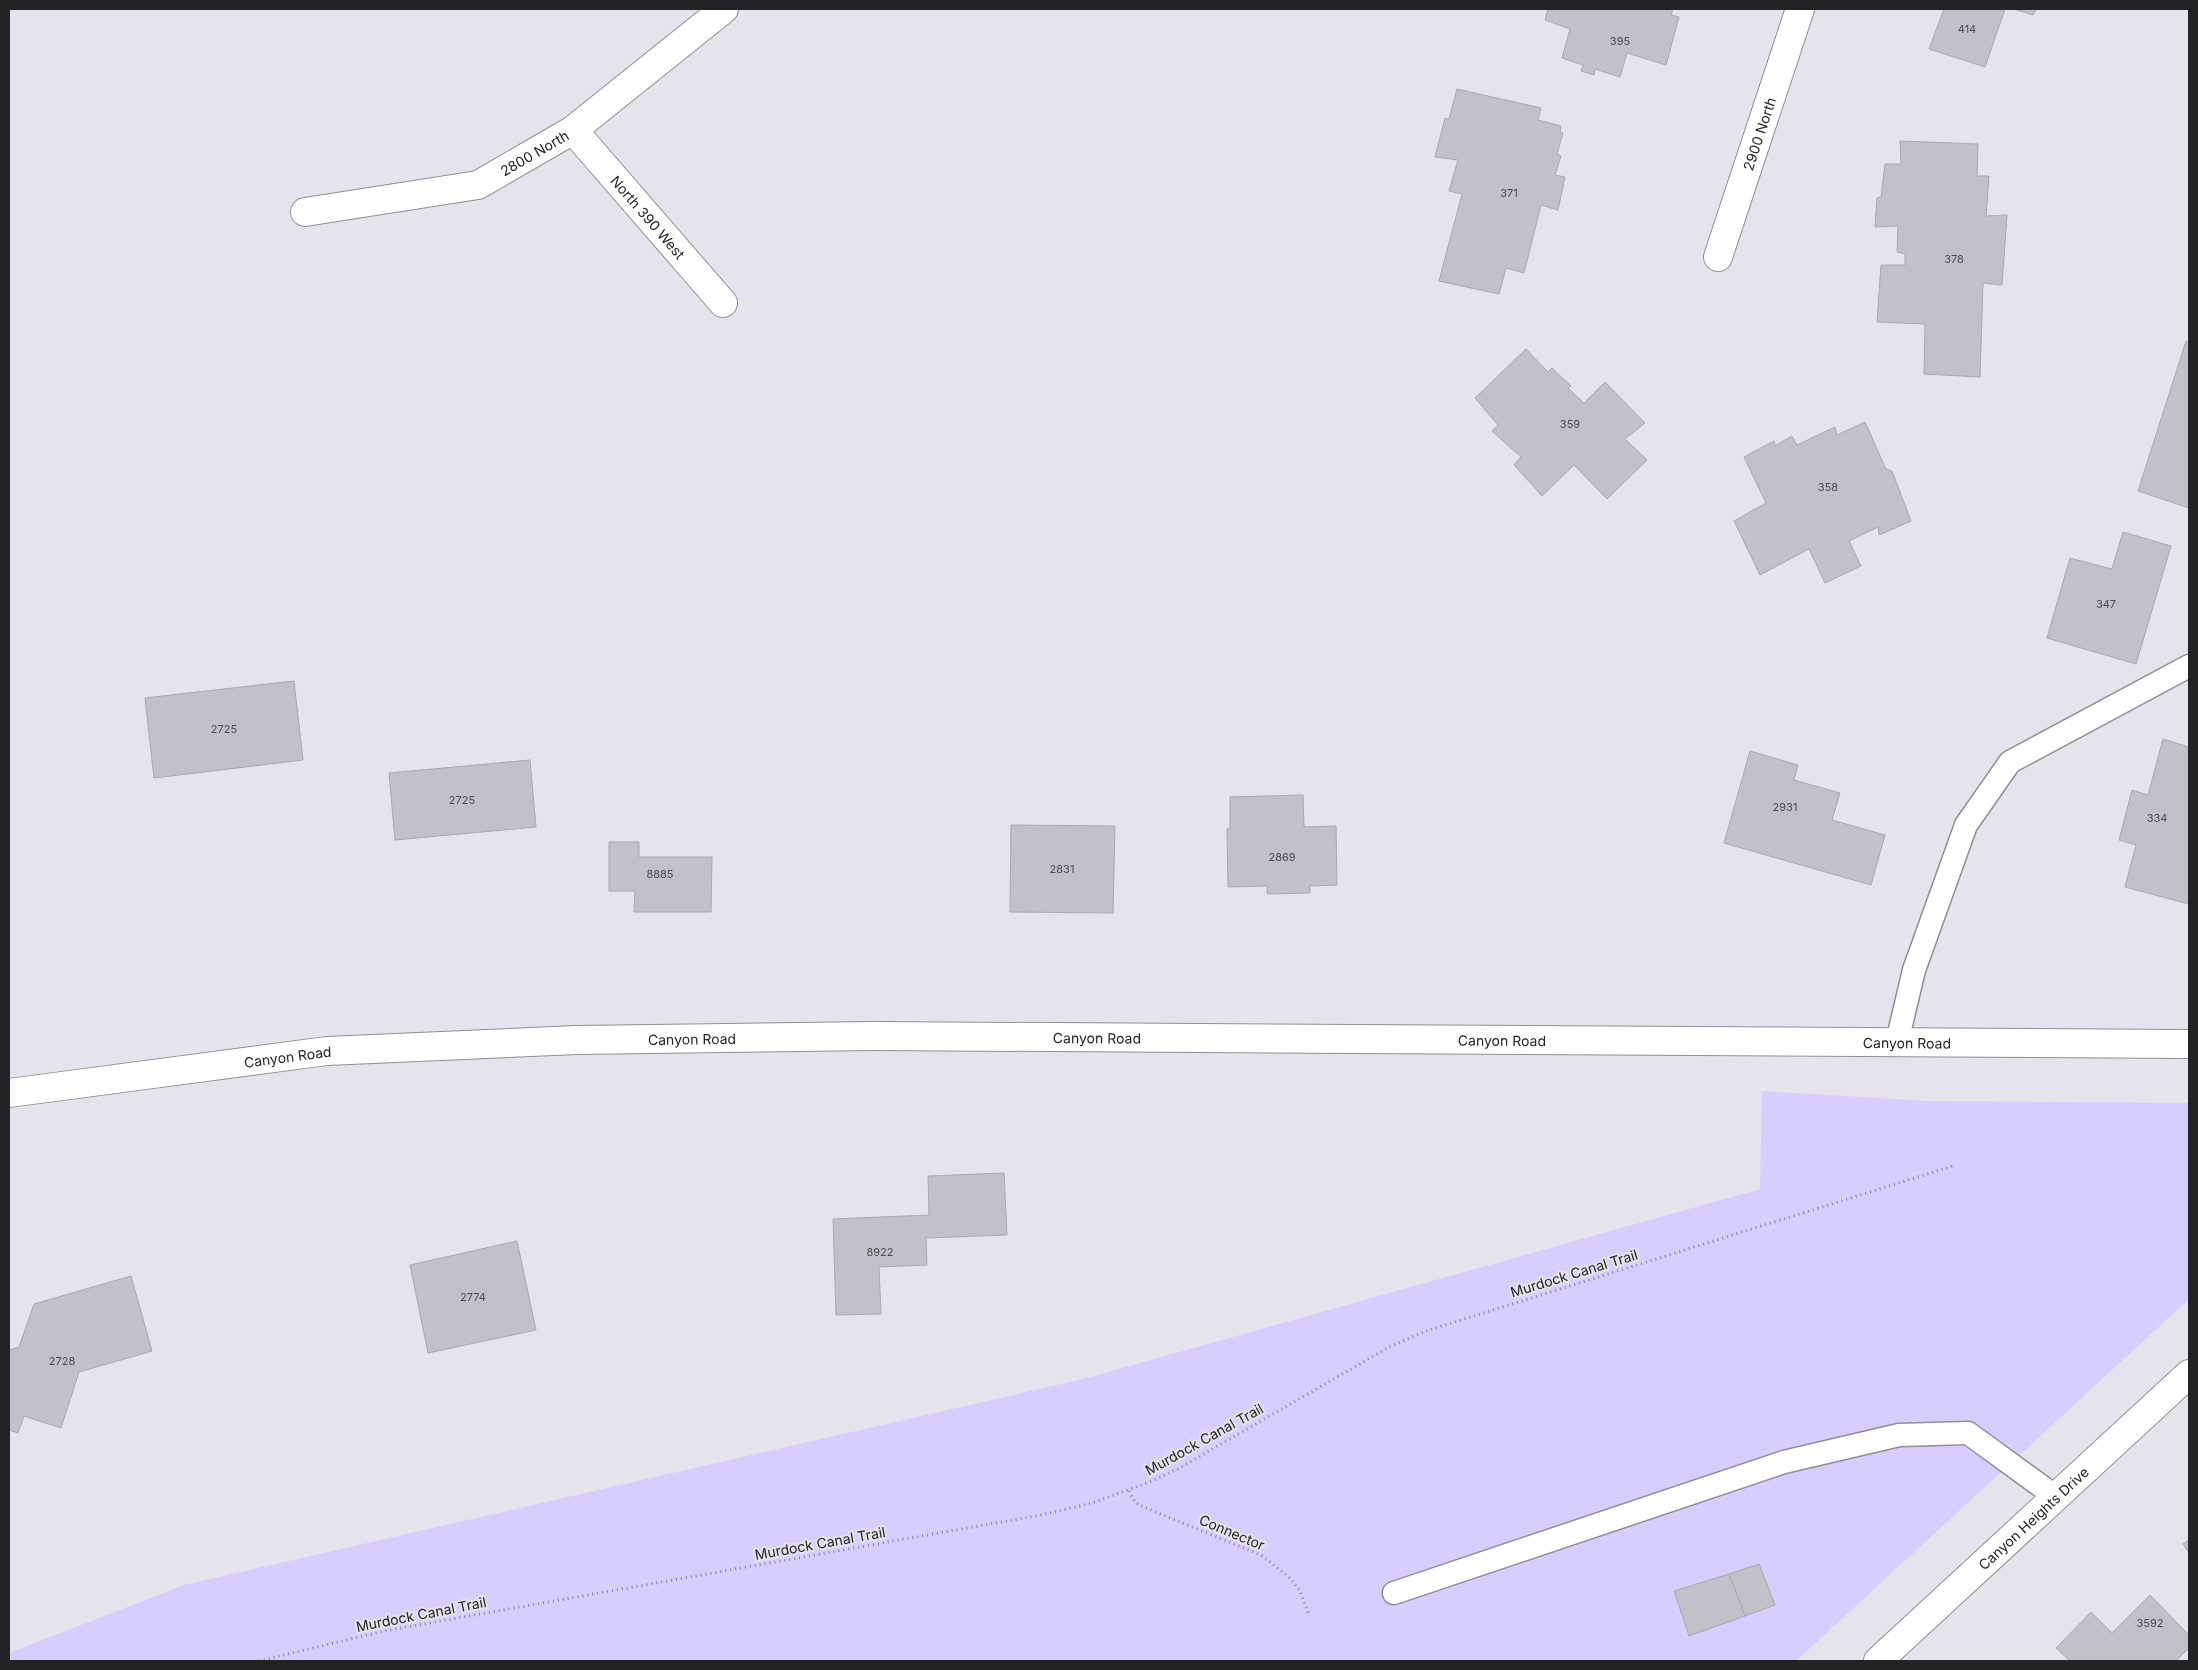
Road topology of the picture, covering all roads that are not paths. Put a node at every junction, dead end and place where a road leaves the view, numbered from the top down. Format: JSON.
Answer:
{"nodes":[{"id":1,"x":724,"y":9,"type":"edge"},
{"id":2,"x":1800,"y":9,"type":"edge"},
{"id":3,"x":573,"y":130,"type":"junction"},
{"id":4,"x":305,"y":212,"type":"dead end"},
{"id":5,"x":1718,"y":257,"type":"dead end"},
{"id":6,"x":724,"y":303,"type":"dead end"},
{"id":7,"x":2189,"y":666,"type":"edge"},
{"id":8,"x":1896,"y":1042,"type":"junction"},
{"id":9,"x":2189,"y":1044,"type":"edge"},
{"id":10,"x":9,"y":1093,"type":"edge"},
{"id":11,"x":2189,"y":1374,"type":"edge"},
{"id":12,"x":2056,"y":1497,"type":"junction"},
{"id":13,"x":1394,"y":1593,"type":"dead end"},
{"id":14,"x":1878,"y":1661,"type":"edge"}],
"edges":[{"from":1,"to":3,"type":"main road","name":"2800 North"},
{"from":2,"to":5,"type":"main road","name":"2900 North"},
{"from":3,"to":4,"type":"main road","name":"2800 North"},
{"from":3,"to":6,"type":"main road","name":"North 390 West"},
{"from":7,"to":8,"type":"lane"},
{"from":8,"to":9,"type":"main road","name":"Canyon Road"},
{"from":8,"to":10,"type":"main road","name":"Canyon Road"},
{"from":11,"to":12,"type":"main road","name":"Canyon Heights Drive"},
{"from":12,"to":13,"type":"lane"},
{"from":12,"to":14,"type":"main road","name":"Canyon Heights Drive"}]}
